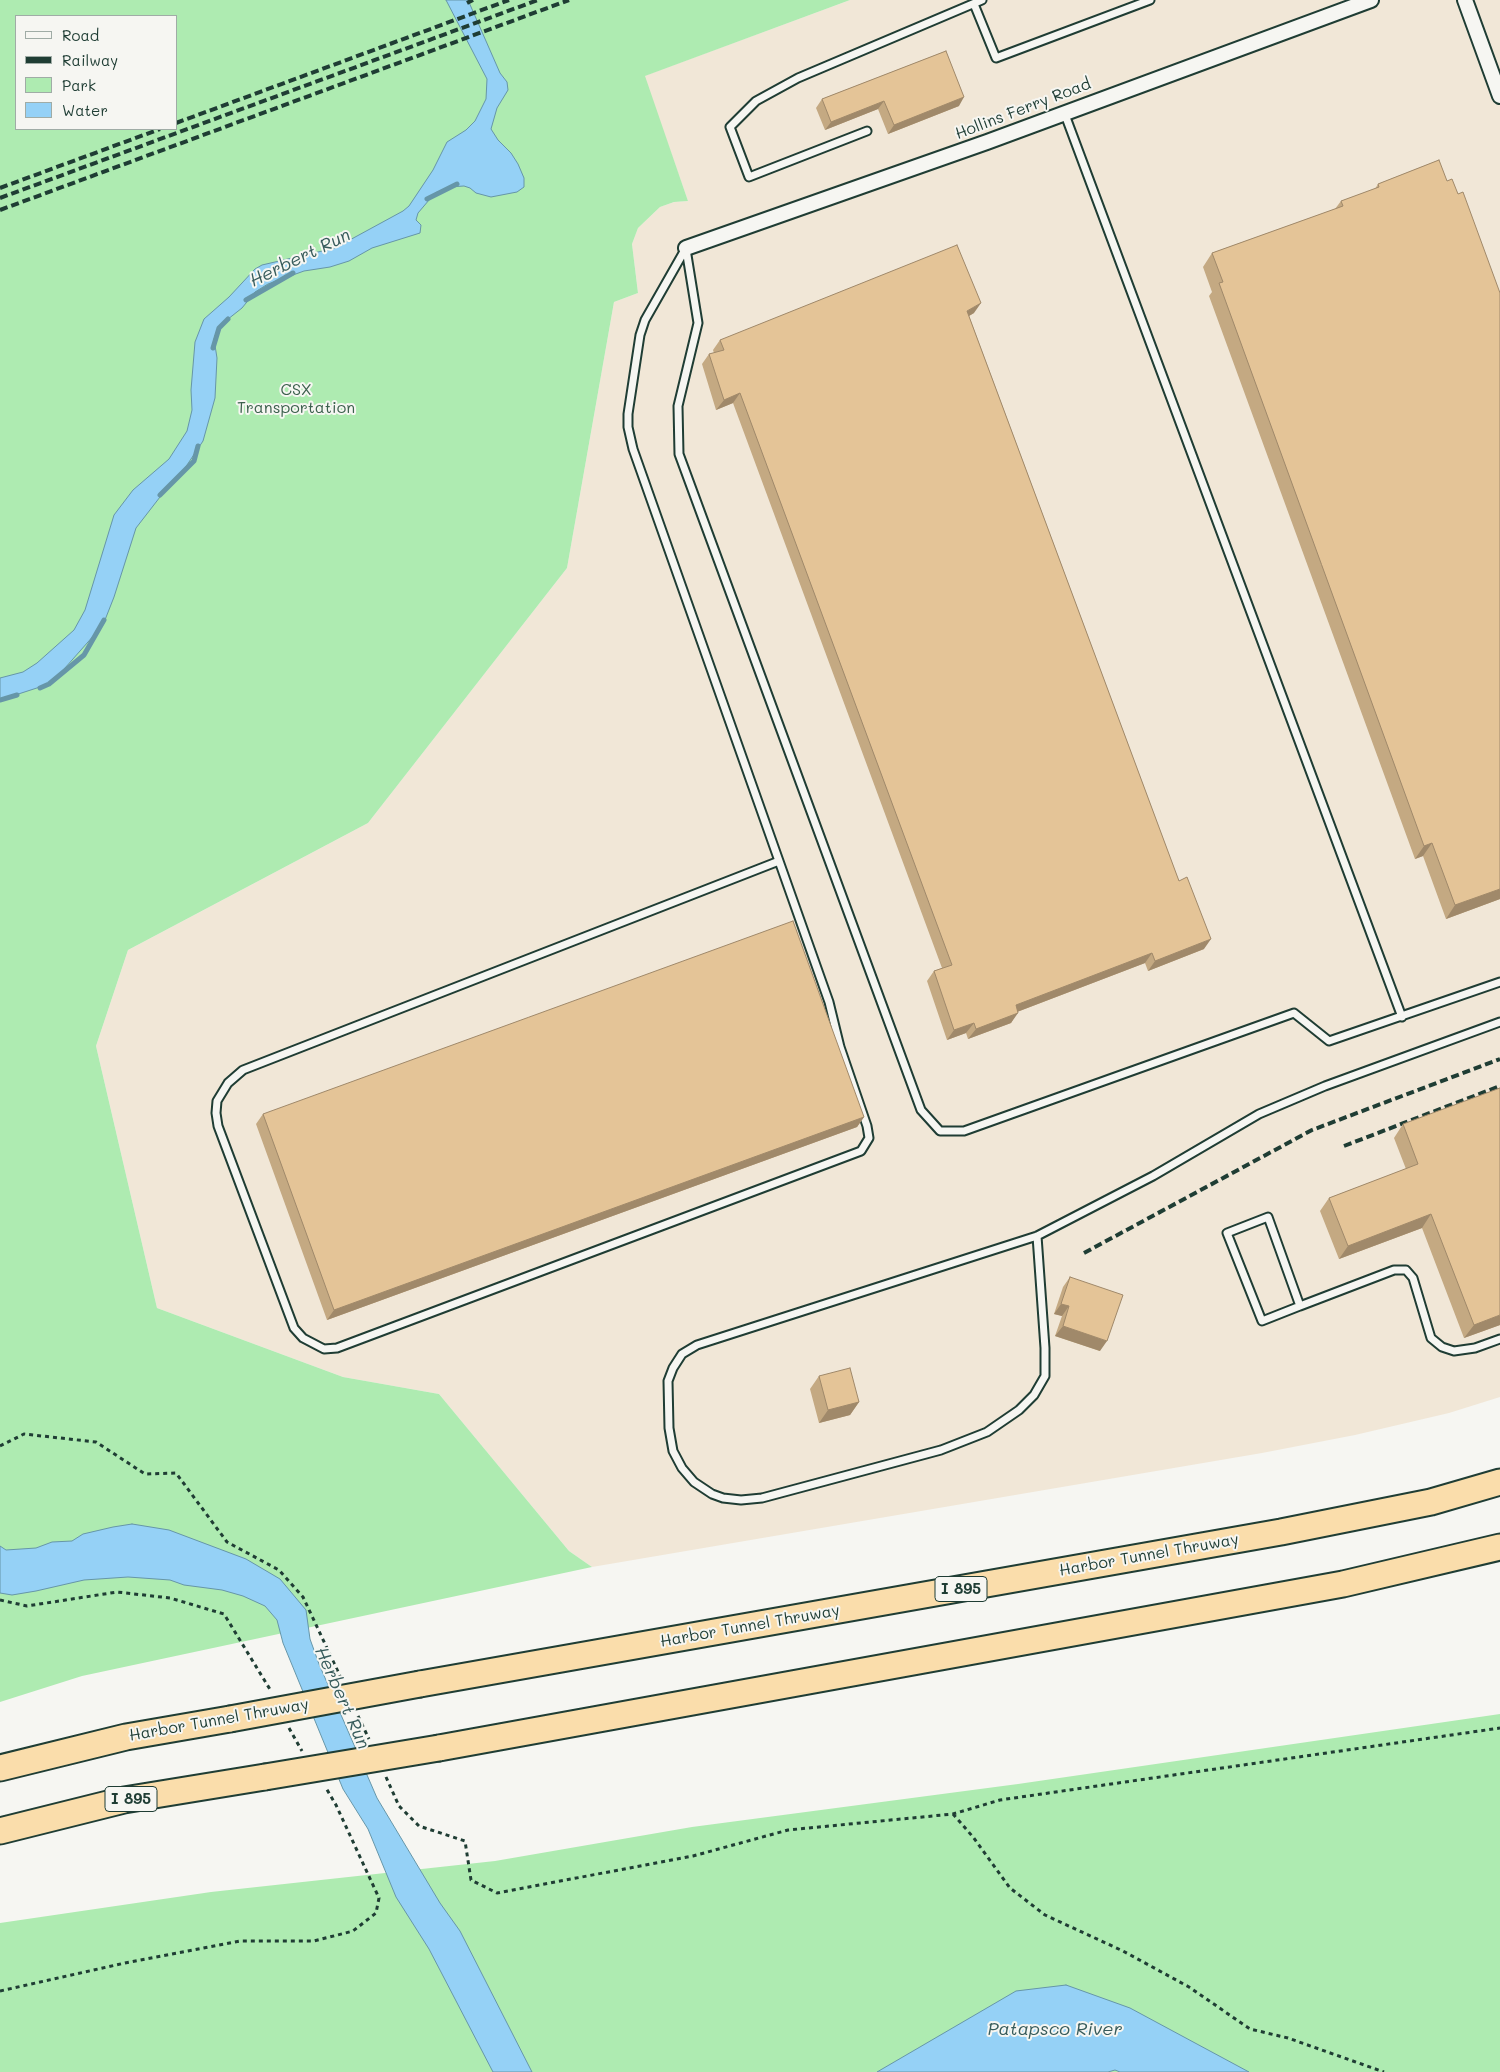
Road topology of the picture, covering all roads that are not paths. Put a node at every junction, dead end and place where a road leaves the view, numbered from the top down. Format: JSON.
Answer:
{"nodes":[{"id":1,"x":982,"y":0,"type":"edge"},
{"id":2,"x":1150,"y":0,"type":"edge"},
{"id":3,"x":1371,"y":0,"type":"edge"},
{"id":4,"x":1465,"y":0,"type":"edge"},
{"id":5,"x":974,"y":4,"type":"junction"},
{"id":6,"x":1499,"y":89,"type":"edge"},
{"id":7,"x":1064,"y":112,"type":"junction"},
{"id":8,"x":867,"y":132,"type":"dead end"},
{"id":9,"x":686,"y":248,"type":"junction"},
{"id":10,"x":779,"y":861,"type":"junction"},
{"id":11,"x":1500,"y":982,"type":"edge"},
{"id":12,"x":1402,"y":1017,"type":"junction"},
{"id":13,"x":1500,"y":1022,"type":"edge"},
{"id":14,"x":1037,"y":1236,"type":"junction"},
{"id":15,"x":1300,"y":1306,"type":"junction"},
{"id":16,"x":1500,"y":1338,"type":"edge"},
{"id":17,"x":1500,"y":1482,"type":"edge"},
{"id":18,"x":1500,"y":1547,"type":"edge"},
{"id":19,"x":0,"y":1768,"type":"edge"},
{"id":20,"x":0,"y":1831,"type":"edge"}],
"edges":[{"from":1,"to":5,"type":"lane"},
{"from":2,"to":5,"type":"lane"},
{"from":3,"to":7,"type":"street","name":"Hollins Ferry Road"},
{"from":4,"to":6,"type":"street"},
{"from":5,"to":8,"type":"lane"},
{"from":7,"to":9,"type":"street","name":"Hollins Ferry Road"},
{"from":7,"to":12,"type":"lane"},
{"from":9,"to":10,"type":"lane"},
{"from":9,"to":12,"type":"lane"},
{"from":10,"to":10,"type":"lane"},
{"from":11,"to":12,"type":"lane"},
{"from":13,"to":14,"type":"lane"},
{"from":14,"to":14,"type":"lane"},
{"from":15,"to":15,"type":"lane"},
{"from":15,"to":16,"type":"lane"},
{"from":17,"to":19,"type":"highway","name":"Harbor Tunnel Thruway","number":"I 895","bridge":true},
{"from":18,"to":20,"type":"highway","number":"I 895","bridge":true}]}
